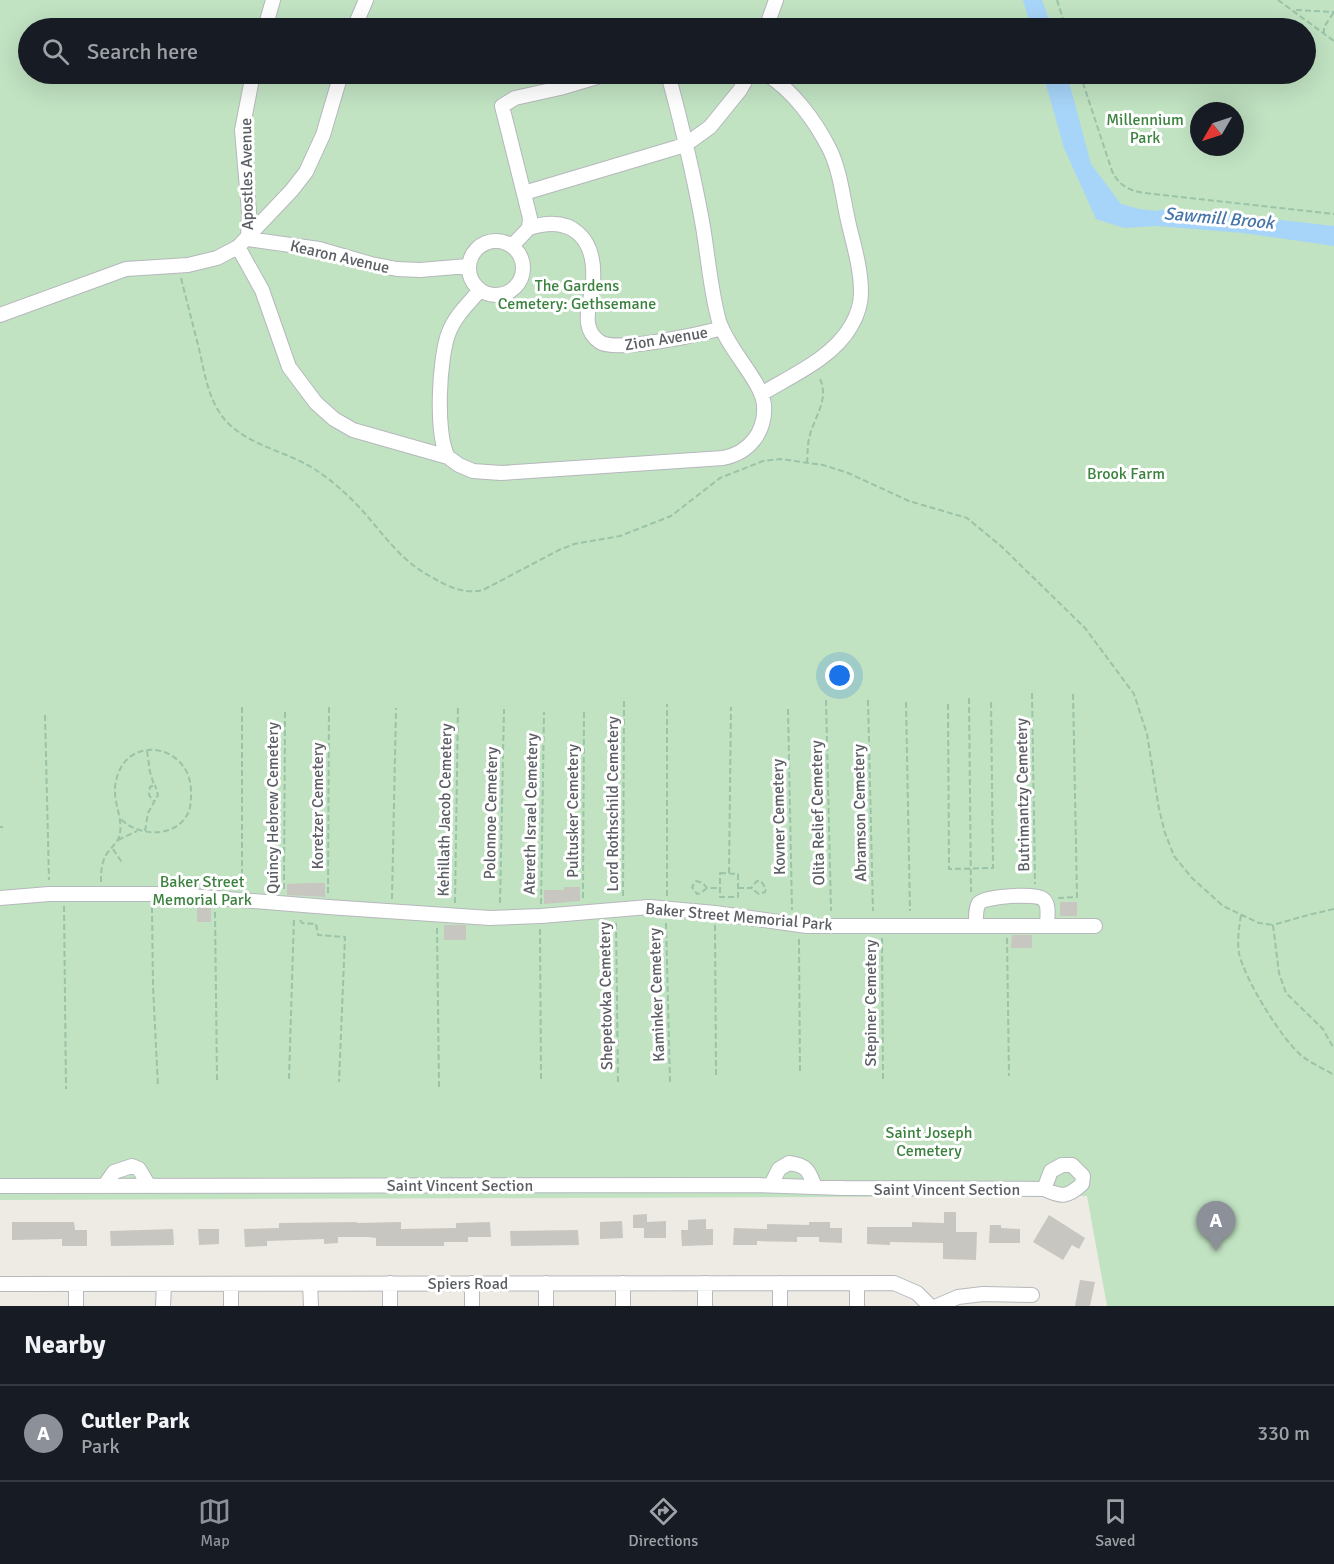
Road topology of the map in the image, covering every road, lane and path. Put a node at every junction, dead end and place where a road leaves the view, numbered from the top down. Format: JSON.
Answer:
{"nodes":[{"id":1,"x":273,"y":0,"type":"edge"},
{"id":2,"x":366,"y":0,"type":"edge"},
{"id":3,"x":776,"y":0,"type":"edge"},
{"id":4,"x":1057,"y":0,"type":"edge"},
{"id":5,"x":1278,"y":0,"type":"edge"},
{"id":6,"x":1293,"y":10,"type":"junction"},
{"id":7,"x":1334,"y":12,"type":"edge"},
{"id":8,"x":268,"y":18,"type":"edge"},
{"id":9,"x":358,"y":18,"type":"edge"},
{"id":10,"x":770,"y":18,"type":"edge"},
{"id":11,"x":1063,"y":18,"type":"edge"},
{"id":12,"x":1303,"y":18,"type":"edge"},
{"id":13,"x":1316,"y":28,"type":"edge"},
{"id":14,"x":1324,"y":34,"type":"junction"},
{"id":15,"x":1334,"y":41,"type":"edge"},
{"id":16,"x":251,"y":84,"type":"edge"},
{"id":17,"x":338,"y":84,"type":"edge"},
{"id":18,"x":569,"y":84,"type":"edge"},
{"id":19,"x":670,"y":84,"type":"edge"},
{"id":20,"x":743,"y":84,"type":"edge"},
{"id":21,"x":781,"y":84,"type":"edge"},
{"id":22,"x":1083,"y":84,"type":"edge"},
{"id":23,"x":685,"y":146,"type":"junction"},
{"id":24,"x":524,"y":194,"type":"junction"},
{"id":25,"x":1334,"y":214,"type":"edge"},
{"id":26,"x":529,"y":228,"type":"junction"},
{"id":27,"x":243,"y":243,"type":"junction"},
{"id":28,"x":512,"y":246,"type":"junction"},
{"id":29,"x":468,"y":266,"type":"junction"},
{"id":30,"x":178,"y":267,"type":"junction"},
{"id":31,"x":480,"y":290,"type":"junction"},
{"id":32,"x":0,"y":315,"type":"edge"},
{"id":33,"x":722,"y":328,"type":"junction"},
{"id":34,"x":811,"y":363,"type":"junction"},
{"id":35,"x":761,"y":394,"type":"junction"},
{"id":36,"x":448,"y":457,"type":"junction"},
{"id":37,"x":807,"y":463,"type":"junction"},
{"id":38,"x":1073,"y":692,"type":"dead end"},
{"id":39,"x":1032,"y":693,"type":"dead end"},
{"id":40,"x":969,"y":698,"type":"dead end"},
{"id":41,"x":991,"y":699,"type":"dead end"},
{"id":42,"x":624,"y":700,"type":"dead end"},
{"id":43,"x":826,"y":700,"type":"dead end"},
{"id":44,"x":868,"y":700,"type":"dead end"},
{"id":45,"x":906,"y":702,"type":"dead end"},
{"id":46,"x":329,"y":704,"type":"dead end"},
{"id":47,"x":667,"y":704,"type":"dead end"},
{"id":48,"x":948,"y":704,"type":"dead end"},
{"id":49,"x":458,"y":705,"type":"dead end"},
{"id":50,"x":242,"y":707,"type":"dead end"},
{"id":51,"x":731,"y":707,"type":"dead end"},
{"id":52,"x":396,"y":708,"type":"dead end"},
{"id":53,"x":504,"y":709,"type":"dead end"},
{"id":54,"x":788,"y":709,"type":"dead end"},
{"id":55,"x":584,"y":710,"type":"dead end"},
{"id":56,"x":285,"y":711,"type":"dead end"},
{"id":57,"x":544,"y":712,"type":"dead end"},
{"id":58,"x":45,"y":715,"type":"dead end"},
{"id":59,"x":147,"y":751,"type":"junction"},
{"id":60,"x":154,"y":785,"type":"junction"},
{"id":61,"x":153,"y":801,"type":"junction"},
{"id":62,"x":120,"y":818,"type":"junction"},
{"id":63,"x":139,"y":830,"type":"junction"},
{"id":64,"x":145,"y":831,"type":"junction"},
{"id":65,"x":118,"y":840,"type":"junction"},
{"id":66,"x":112,"y":847,"type":"junction"},
{"id":67,"x":123,"y":864,"type":"dead end"},
{"id":68,"x":971,"y":868,"type":"junction"},
{"id":69,"x":729,"y":873,"type":"junction"},
{"id":70,"x":707,"y":888,"type":"junction"},
{"id":71,"x":720,"y":888,"type":"junction"},
{"id":72,"x":738,"y":888,"type":"junction"},
{"id":73,"x":751,"y":888,"type":"junction"},
{"id":74,"x":152,"y":893,"type":"junction"},
{"id":75,"x":57,"y":894,"type":"junction"},
{"id":76,"x":101,"y":894,"type":"junction"},
{"id":77,"x":1039,"y":897,"type":"junction"},
{"id":78,"x":0,"y":898,"type":"edge"},
{"id":79,"x":215,"y":898,"type":"junction"},
{"id":80,"x":242,"y":900,"type":"junction"},
{"id":81,"x":285,"y":904,"type":"junction"},
{"id":82,"x":328,"y":908,"type":"junction"},
{"id":83,"x":666,"y":908,"type":"junction"},
{"id":84,"x":619,"y":909,"type":"junction"},
{"id":85,"x":1334,"y":909,"type":"edge"},
{"id":86,"x":392,"y":911,"type":"junction"},
{"id":87,"x":583,"y":912,"type":"junction"},
{"id":88,"x":715,"y":913,"type":"junction"},
{"id":89,"x":437,"y":914,"type":"junction"},
{"id":90,"x":455,"y":915,"type":"junction"},
{"id":91,"x":1241,"y":915,"type":"junction"},
{"id":92,"x":540,"y":916,"type":"junction"},
{"id":93,"x":500,"y":918,"type":"junction"},
{"id":94,"x":976,"y":919,"type":"junction"},
{"id":95,"x":796,"y":925,"type":"junction"},
{"id":96,"x":1274,"y":925,"type":"junction"},
{"id":97,"x":832,"y":926,"type":"junction"},
{"id":98,"x":878,"y":926,"type":"junction"},
{"id":99,"x":910,"y":926,"type":"junction"},
{"id":100,"x":1007,"y":926,"type":"junction"},
{"id":101,"x":1047,"y":926,"type":"junction"},
{"id":102,"x":1095,"y":926,"type":"dead end"},
{"id":103,"x":1334,"y":1049,"type":"edge"},
{"id":104,"x":800,"y":1074,"type":"dead end"},
{"id":105,"x":1334,"y":1075,"type":"edge"},
{"id":106,"x":716,"y":1076,"type":"dead end"},
{"id":107,"x":1009,"y":1076,"type":"dead end"},
{"id":108,"x":289,"y":1079,"type":"dead end"},
{"id":109,"x":541,"y":1079,"type":"dead end"},
{"id":110,"x":883,"y":1079,"type":"dead end"},
{"id":111,"x":217,"y":1080,"type":"dead end"},
{"id":112,"x":339,"y":1082,"type":"dead end"},
{"id":113,"x":618,"y":1082,"type":"dead end"},
{"id":114,"x":670,"y":1082,"type":"dead end"},
{"id":115,"x":158,"y":1087,"type":"dead end"},
{"id":116,"x":439,"y":1087,"type":"dead end"},
{"id":117,"x":66,"y":1089,"type":"dead end"},
{"id":118,"x":771,"y":1185,"type":"junction"},
{"id":119,"x":0,"y":1186,"type":"edge"},
{"id":120,"x":104,"y":1186,"type":"junction"},
{"id":121,"x":149,"y":1186,"type":"junction"},
{"id":122,"x":815,"y":1187,"type":"junction"},
{"id":123,"x":1044,"y":1189,"type":"dead end"},
{"id":124,"x":623,"y":1282,"type":"junction"},
{"id":125,"x":705,"y":1282,"type":"junction"},
{"id":126,"x":390,"y":1283,"type":"junction"},
{"id":127,"x":472,"y":1283,"type":"junction"},
{"id":128,"x":546,"y":1283,"type":"junction"},
{"id":129,"x":780,"y":1283,"type":"junction"},
{"id":130,"x":857,"y":1283,"type":"junction"},
{"id":131,"x":0,"y":1284,"type":"edge"},
{"id":132,"x":76,"y":1284,"type":"junction"},
{"id":133,"x":310,"y":1284,"type":"junction"},
{"id":134,"x":164,"y":1285,"type":"junction"},
{"id":135,"x":231,"y":1285,"type":"junction"},
{"id":136,"x":1032,"y":1295,"type":"dead end"},
{"id":137,"x":76,"y":1306,"type":"edge"},
{"id":138,"x":164,"y":1306,"type":"edge"},
{"id":139,"x":231,"y":1306,"type":"edge"},
{"id":140,"x":311,"y":1306,"type":"edge"},
{"id":141,"x":390,"y":1306,"type":"edge"},
{"id":142,"x":472,"y":1306,"type":"edge"},
{"id":143,"x":546,"y":1306,"type":"edge"},
{"id":144,"x":623,"y":1306,"type":"edge"},
{"id":145,"x":705,"y":1306,"type":"edge"},
{"id":146,"x":780,"y":1306,"type":"edge"},
{"id":147,"x":857,"y":1306,"type":"edge"},
{"id":148,"x":930,"y":1306,"type":"edge"},
{"id":149,"x":937,"y":1306,"type":"edge"}],
"edges":[{"from":1,"to":8,"type":"street"},
{"from":2,"to":9,"type":"street"},
{"from":3,"to":10,"type":"street"},
{"from":4,"to":11,"type":"path"},
{"from":5,"to":6,"type":"path"},
{"from":6,"to":7,"type":"path"},
{"from":6,"to":12,"type":"path"},
{"from":7,"to":14,"type":"path"},
{"from":13,"to":14,"type":"path"},
{"from":14,"to":15,"type":"path"},
{"from":16,"to":27,"type":"street","name":"Apostles Avenue"},
{"from":17,"to":27,"type":"street"},
{"from":18,"to":24,"type":"street"},
{"from":19,"to":23,"type":"street"},
{"from":20,"to":23,"type":"street"},
{"from":21,"to":34,"type":"street"},
{"from":22,"to":25,"type":"path"},
{"from":23,"to":24,"type":"street"},
{"from":23,"to":33,"type":"street"},
{"from":24,"to":26,"type":"street"},
{"from":26,"to":28,"type":"street"},
{"from":26,"to":33,"type":"street","name":"Zion Avenue"},
{"from":27,"to":29,"type":"street","name":"Kearon Avenue"},
{"from":27,"to":30,"type":"street"},
{"from":27,"to":36,"type":"street"},
{"from":28,"to":29,"type":"street"},
{"from":28,"to":31,"type":"street"},
{"from":29,"to":31,"type":"street"},
{"from":30,"to":32,"type":"street"},
{"from":30,"to":37,"type":"path"},
{"from":31,"to":36,"type":"street"},
{"from":33,"to":35,"type":"street"},
{"from":34,"to":35,"type":"street"},
{"from":34,"to":37,"type":"path"},
{"from":35,"to":36,"type":"street"},
{"from":37,"to":91,"type":"path"},
{"from":38,"to":77,"type":"path"},
{"from":39,"to":77,"type":"path","name":"Butrimantzy Cemetery"},
{"from":40,"to":68,"type":"path"},
{"from":41,"to":68,"type":"path"},
{"from":42,"to":84,"type":"path","name":"Lord Rothschild Cemetery"},
{"from":43,"to":97,"type":"path","name":"Olita Relief Cemetery"},
{"from":44,"to":98,"type":"path","name":"Abramson Cemetery"},
{"from":45,"to":99,"type":"path"},
{"from":46,"to":82,"type":"path","name":"Koretzer Cemetery"},
{"from":47,"to":83,"type":"path","name":"Kaminker Cemetery"},
{"from":48,"to":68,"type":"path"},
{"from":49,"to":90,"type":"path","name":"Kehillath Jacob Cemetery"},
{"from":50,"to":80,"type":"path"},
{"from":51,"to":69,"type":"path"},
{"from":52,"to":86,"type":"path"},
{"from":53,"to":93,"type":"path","name":"Polonnoe Cemetery"},
{"from":54,"to":95,"type":"path","name":"Kovner Cemetery"},
{"from":55,"to":87,"type":"path","name":"Pultusker Cemetery"},
{"from":56,"to":81,"type":"path","name":"Quincy Hebrew Cemetery"},
{"from":57,"to":92,"type":"path","name":"Atereth Israel Cemetery"},
{"from":58,"to":75,"type":"path"},
{"from":59,"to":60,"type":"path"},
{"from":59,"to":62,"type":"path"},
{"from":59,"to":64,"type":"path"},
{"from":60,"to":61,"type":"path"},
{"from":60,"to":61,"type":"path"},
{"from":61,"to":64,"type":"path"},
{"from":62,"to":63,"type":"path"},
{"from":62,"to":65,"type":"path"},
{"from":63,"to":64,"type":"path"},
{"from":63,"to":65,"type":"path"},
{"from":65,"to":66,"type":"path"},
{"from":66,"to":67,"type":"path"},
{"from":66,"to":76,"type":"path"},
{"from":68,"to":94,"type":"path"},
{"from":69,"to":71,"type":"path"},
{"from":69,"to":72,"type":"path"},
{"from":70,"to":70,"type":"path"},
{"from":70,"to":71,"type":"path"},
{"from":71,"to":72,"type":"path"},
{"from":72,"to":73,"type":"path"},
{"from":73,"to":73,"type":"path"},
{"from":74,"to":76,"type":"street","name":"Baker Street Memorial Park"},
{"from":74,"to":79,"type":"street","name":"Baker Street Memorial Park"},
{"from":74,"to":115,"type":"path"},
{"from":75,"to":76,"type":"street","name":"Baker Street Memorial Park"},
{"from":75,"to":78,"type":"street","name":"Baker Street Memorial Park"},
{"from":75,"to":117,"type":"path"},
{"from":77,"to":94,"type":"street"},
{"from":77,"to":101,"type":"street"},
{"from":79,"to":80,"type":"street","name":"Baker Street Memorial Park"},
{"from":79,"to":111,"type":"path"},
{"from":80,"to":81,"type":"street","name":"Baker Street Memorial Park"},
{"from":81,"to":82,"type":"street","name":"Baker Street Memorial Park"},
{"from":82,"to":86,"type":"street","name":"Baker Street Memorial Park"},
{"from":83,"to":84,"type":"street","name":"Baker Street Memorial Park"},
{"from":83,"to":88,"type":"street","name":"Baker Street Memorial Park"},
{"from":83,"to":114,"type":"path","name":"Kaminker Cemetery"},
{"from":84,"to":87,"type":"street","name":"Baker Street Memorial Park"},
{"from":84,"to":113,"type":"path","name":"Shepetovka Cemetery"},
{"from":85,"to":96,"type":"path"},
{"from":86,"to":89,"type":"street","name":"Baker Street Memorial Park"},
{"from":87,"to":92,"type":"street","name":"Baker Street Memorial Park"},
{"from":88,"to":95,"type":"street","name":"Baker Street Memorial Park"},
{"from":88,"to":106,"type":"path"},
{"from":89,"to":90,"type":"street","name":"Baker Street Memorial Park"},
{"from":89,"to":116,"type":"path"},
{"from":90,"to":93,"type":"street","name":"Baker Street Memorial Park"},
{"from":91,"to":96,"type":"path"},
{"from":91,"to":105,"type":"path"},
{"from":92,"to":93,"type":"street","name":"Baker Street Memorial Park"},
{"from":92,"to":109,"type":"path","name":"Atereth Israel Cemetery"},
{"from":94,"to":99,"type":"street","name":"Baker Street Memorial Park"},
{"from":94,"to":100,"type":"street","name":"Baker Street Memorial Park"},
{"from":95,"to":97,"type":"street","name":"Baker Street Memorial Park"},
{"from":95,"to":104,"type":"path","name":"Kovner Cemetery"},
{"from":96,"to":103,"type":"path"},
{"from":97,"to":98,"type":"street","name":"Baker Street Memorial Park"},
{"from":98,"to":99,"type":"street","name":"Baker Street Memorial Park"},
{"from":98,"to":110,"type":"path","name":"Stepiner Cemetery"},
{"from":100,"to":101,"type":"street","name":"Baker Street Memorial Park"},
{"from":100,"to":107,"type":"path"},
{"from":101,"to":102,"type":"street","name":"Baker Street Memorial Park"},
{"from":108,"to":112,"type":"path"},
{"from":118,"to":121,"type":"street","name":"Saint Vincent Section"},
{"from":118,"to":122,"type":"street","name":"Saint Vincent Section"},
{"from":118,"to":122,"type":"street"},
{"from":119,"to":120,"type":"street","name":"Saint Vincent Section"},
{"from":120,"to":121,"type":"street","name":"Saint Vincent Section"},
{"from":120,"to":121,"type":"street"},
{"from":122,"to":123,"type":"street","name":"Saint Vincent Section"},
{"from":124,"to":125,"type":"street","name":"Spiers Road"},
{"from":124,"to":128,"type":"street","name":"Spiers Road"},
{"from":124,"to":144,"type":"street"},
{"from":125,"to":129,"type":"street","name":"Spiers Road"},
{"from":125,"to":145,"type":"street"},
{"from":126,"to":127,"type":"street","name":"Spiers Road"},
{"from":126,"to":133,"type":"street","name":"Spiers Road"},
{"from":126,"to":141,"type":"street"},
{"from":127,"to":128,"type":"street","name":"Spiers Road"},
{"from":127,"to":142,"type":"street"},
{"from":128,"to":143,"type":"street"},
{"from":129,"to":130,"type":"street","name":"Spiers Road"},
{"from":129,"to":146,"type":"street"},
{"from":130,"to":147,"type":"street"},
{"from":130,"to":148,"type":"street","name":"Spiers Road"},
{"from":131,"to":132,"type":"street","name":"Spiers Road"},
{"from":132,"to":134,"type":"street","name":"Spiers Road"},
{"from":132,"to":137,"type":"street"},
{"from":133,"to":135,"type":"street","name":"Spiers Road"},
{"from":133,"to":140,"type":"street"},
{"from":134,"to":135,"type":"street","name":"Spiers Road"},
{"from":134,"to":138,"type":"street"},
{"from":135,"to":139,"type":"street"},
{"from":136,"to":149,"type":"street"}]}
